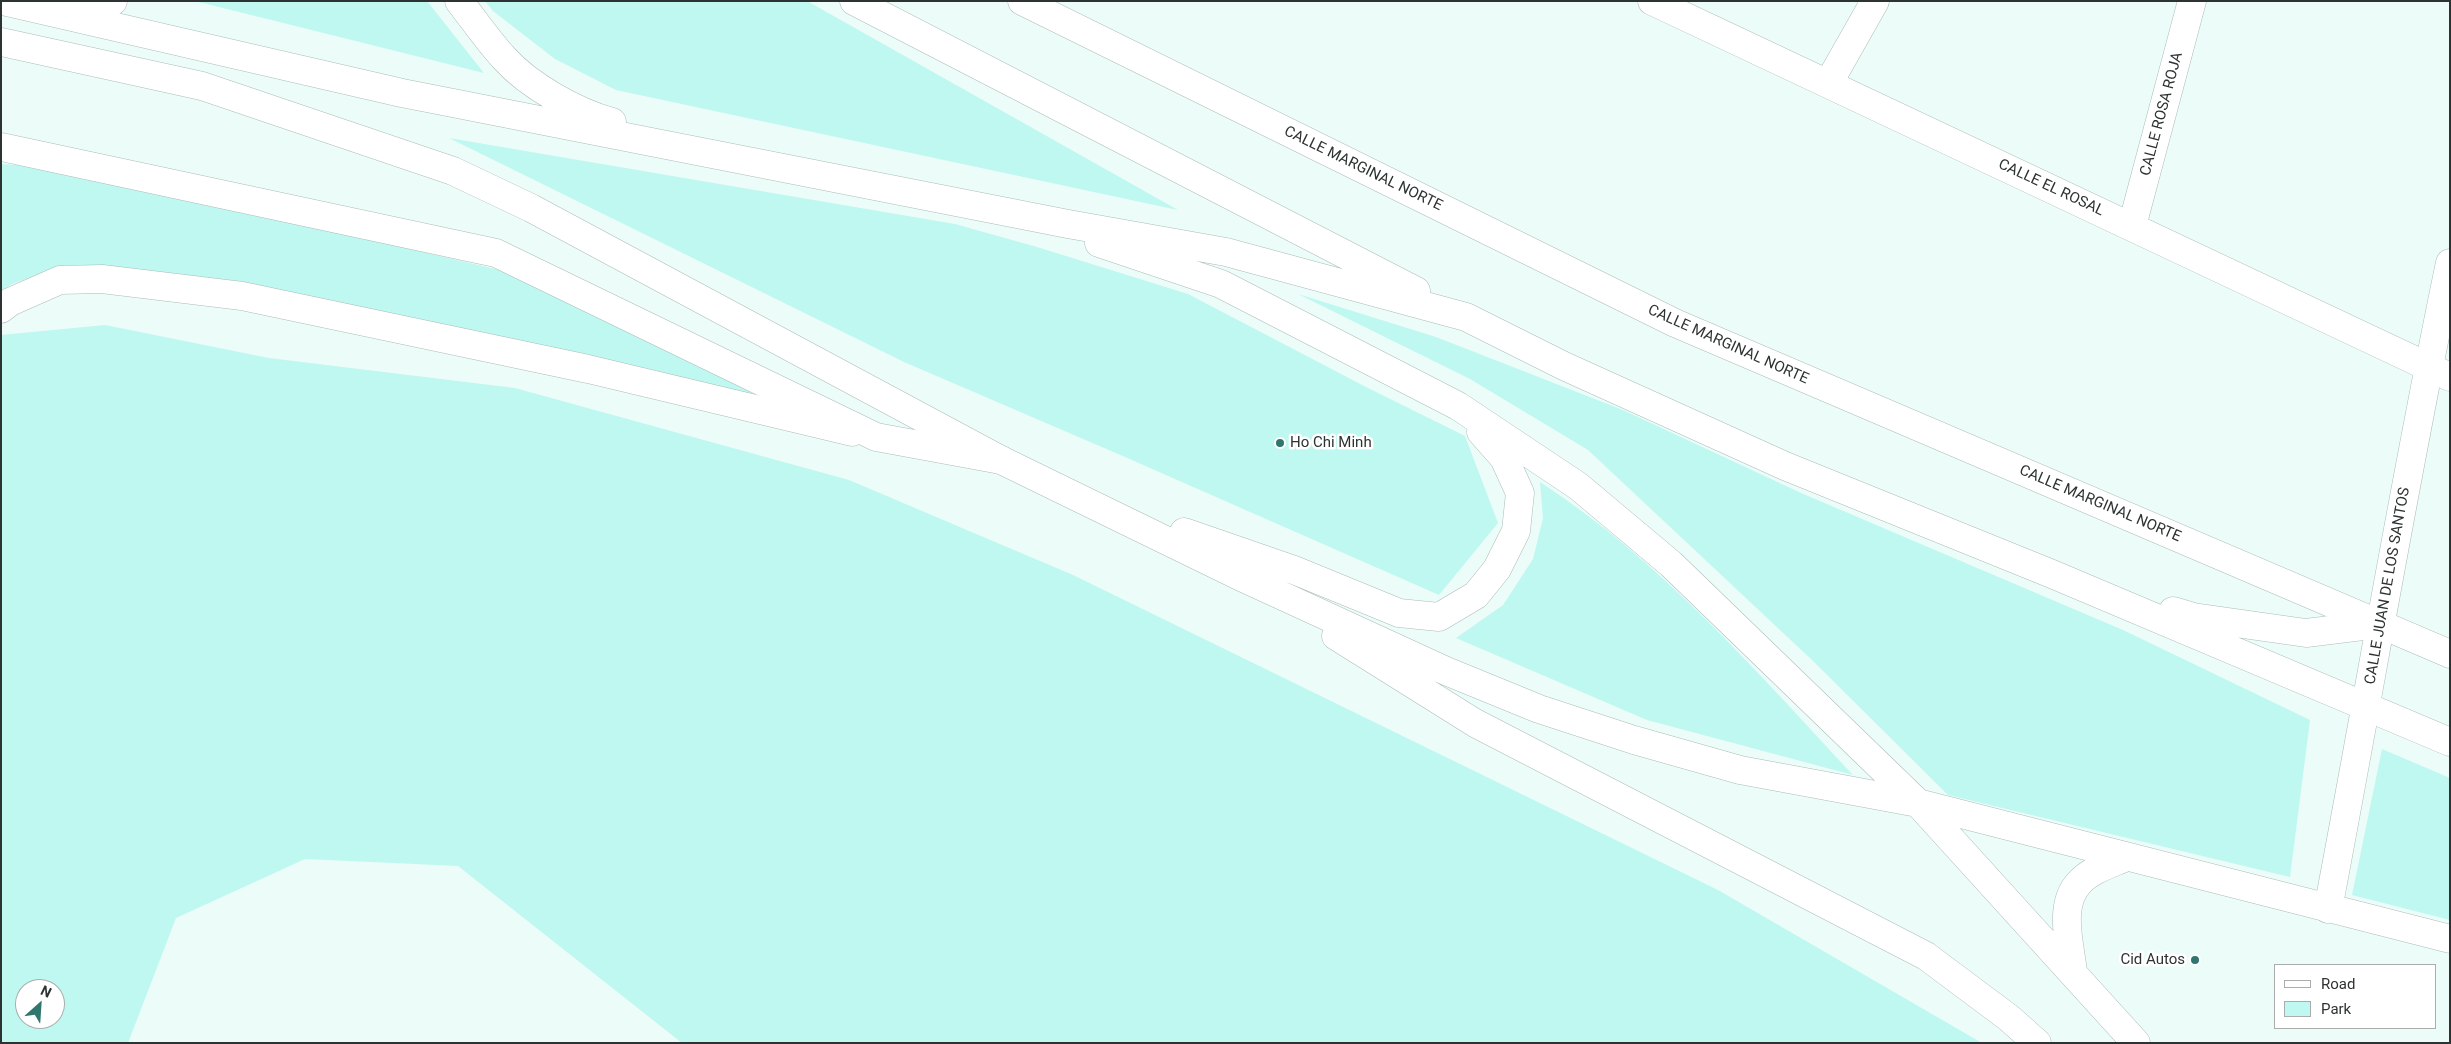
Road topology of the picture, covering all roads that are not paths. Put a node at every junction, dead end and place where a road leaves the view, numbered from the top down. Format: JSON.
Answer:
{"nodes":[{"id":1,"x":3,"y":1,"type":"edge"},
{"id":2,"x":113,"y":1,"type":"edge"},
{"id":3,"x":459,"y":1,"type":"edge"},
{"id":4,"x":854,"y":1,"type":"edge"},
{"id":5,"x":1022,"y":1,"type":"edge"},
{"id":6,"x":1652,"y":1,"type":"edge"},
{"id":7,"x":1875,"y":1,"type":"edge"},
{"id":8,"x":2192,"y":1,"type":"edge"},
{"id":9,"x":59,"y":13,"type":"junction"},
{"id":10,"x":1,"y":42,"type":"edge"},
{"id":11,"x":1828,"y":84,"type":"junction"},
{"id":12,"x":1,"y":147,"type":"edge"},
{"id":13,"x":735,"y":159,"type":"junction"},
{"id":14,"x":1002,"y":211,"type":"junction"},
{"id":15,"x":2132,"y":226,"type":"junction"},
{"id":16,"x":2450,"y":262,"type":"edge"},
{"id":17,"x":1,"y":309,"type":"edge"},
{"id":18,"x":1466,"y":317,"type":"junction"},
{"id":19,"x":2439,"y":372,"type":"edge"},
{"id":20,"x":1458,"y":406,"type":"junction"},
{"id":21,"x":876,"y":437,"type":"junction"},
{"id":22,"x":1001,"y":460,"type":"junction"},
{"id":23,"x":1081,"y":497,"type":"junction"},
{"id":24,"x":2052,"y":574,"type":"junction"},
{"id":25,"x":1237,"y":575,"type":"junction"},
{"id":26,"x":2379,"y":624,"type":"junction"},
{"id":27,"x":2450,"y":654,"type":"edge"},
{"id":28,"x":2367,"y":706,"type":"junction"},
{"id":29,"x":2450,"y":742,"type":"edge"},
{"id":30,"x":1918,"y":803,"type":"junction"},
{"id":31,"x":2126,"y":857,"type":"junction"},
{"id":32,"x":2328,"y":909,"type":"junction"},
{"id":33,"x":2450,"y":939,"type":"edge"},
{"id":34,"x":2072,"y":972,"type":"junction"},
{"id":35,"x":2037,"y":1043,"type":"edge"},
{"id":36,"x":2136,"y":1043,"type":"edge"}],
"edges":[{"from":1,"to":9,"type":"main road"},
{"from":2,"to":9,"type":"main road"},
{"from":3,"to":13,"type":"main road"},
{"from":4,"to":18,"type":"main road"},
{"from":5,"to":26,"type":"main road","name":"CALLE MARGINAL NORTE"},
{"from":6,"to":11,"type":"main road","name":"CALLE EL ROSAL"},
{"from":7,"to":11,"type":"main road"},
{"from":8,"to":15,"type":"main road","name":"CALLE ROSA ROJA"},
{"from":9,"to":13,"type":"main road"},
{"from":10,"to":22,"type":"main road"},
{"from":11,"to":15,"type":"main road","name":"CALLE EL ROSAL"},
{"from":12,"to":21,"type":"main road"},
{"from":13,"to":14,"type":"main road"},
{"from":14,"to":18,"type":"main road"},
{"from":14,"to":20,"type":"main road"},
{"from":15,"to":19,"type":"main road","name":"CALLE EL ROSAL"},
{"from":16,"to":19,"type":"main road","name":"CALLE JUAN DE LOS SANTOS"},
{"from":17,"to":21,"type":"main road"},
{"from":18,"to":24,"type":"main road"},
{"from":19,"to":26,"type":"main road","name":"CALLE JUAN DE LOS SANTOS"},
{"from":20,"to":23,"type":"main road"},
{"from":20,"to":30,"type":"main road"},
{"from":21,"to":22,"type":"main road"},
{"from":22,"to":23,"type":"main road"},
{"from":23,"to":25,"type":"main road"},
{"from":24,"to":26,"type":"main road"},
{"from":24,"to":28,"type":"main road"},
{"from":25,"to":30,"type":"main road"},
{"from":25,"to":35,"type":"main road"},
{"from":26,"to":27,"type":"main road","name":"CALLE MARGINAL NORTE"},
{"from":26,"to":28,"type":"main road","name":"CALLE JUAN DE LOS SANTOS"},
{"from":28,"to":29,"type":"main road"},
{"from":28,"to":32,"type":"main road","name":"CALLE JUAN DE LOS SANTOS"},
{"from":30,"to":31,"type":"main road"},
{"from":30,"to":34,"type":"main road"},
{"from":31,"to":32,"type":"main road"},
{"from":31,"to":34,"type":"main road"},
{"from":32,"to":33,"type":"main road"},
{"from":34,"to":36,"type":"main road"}]}
